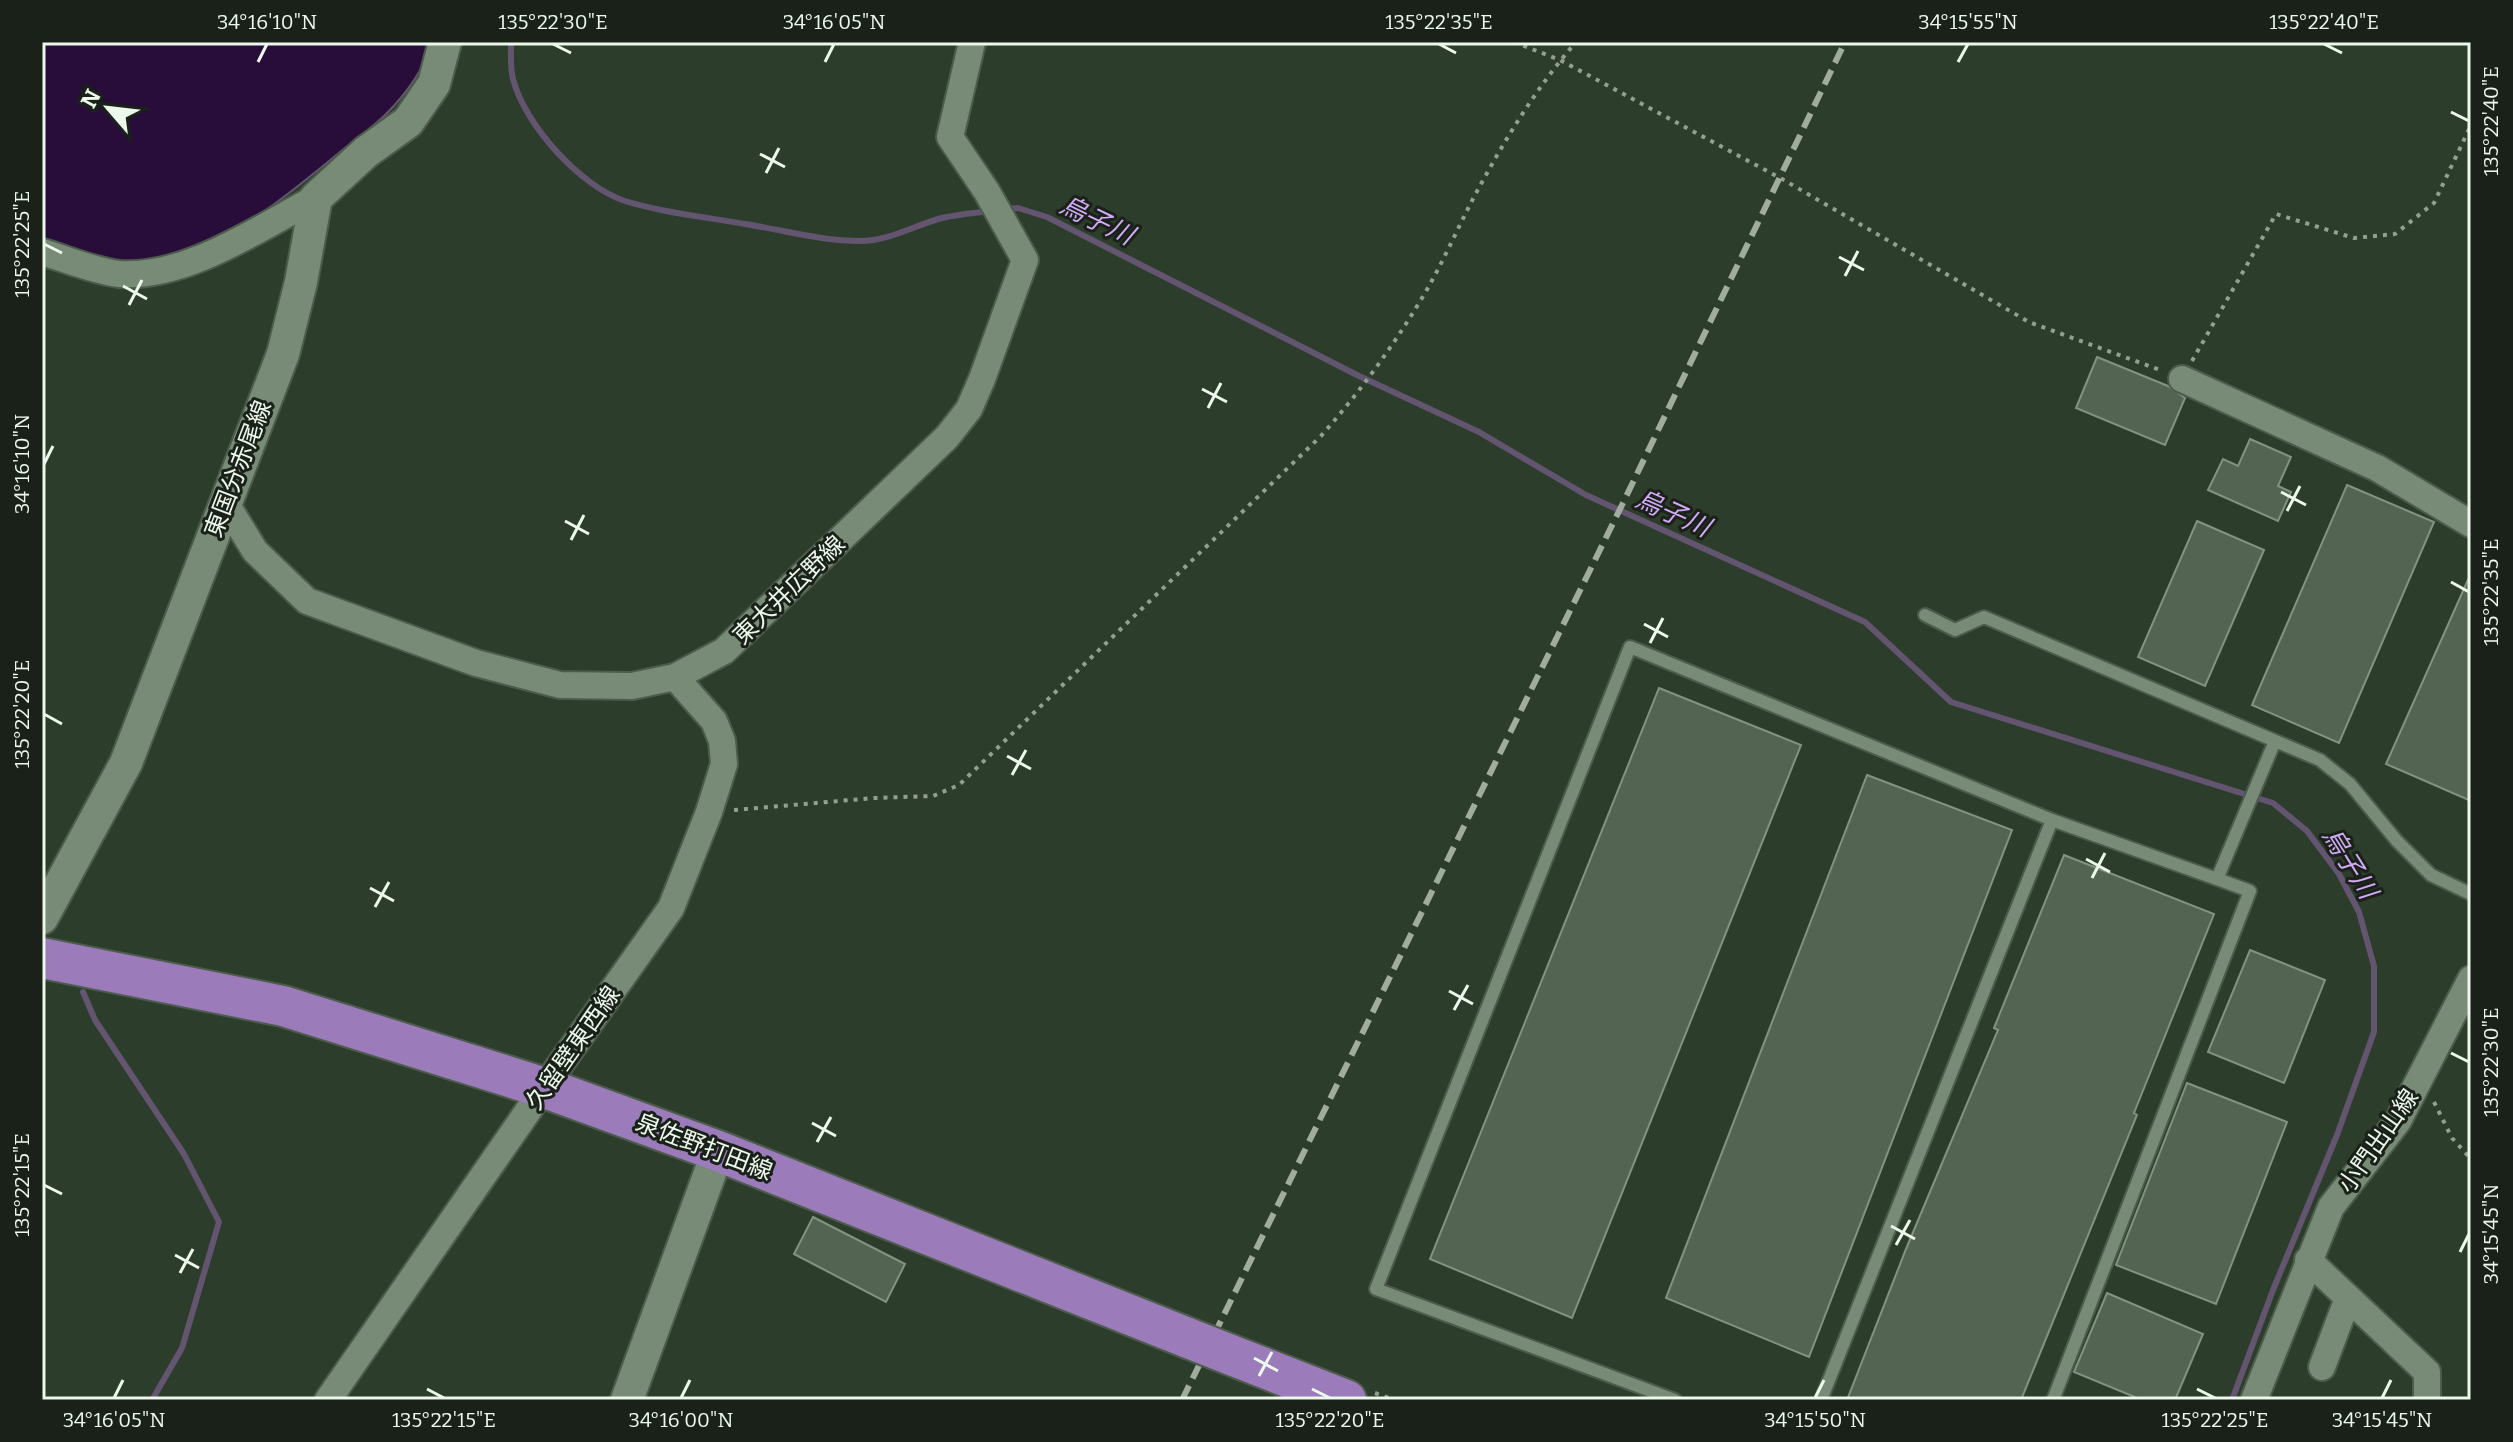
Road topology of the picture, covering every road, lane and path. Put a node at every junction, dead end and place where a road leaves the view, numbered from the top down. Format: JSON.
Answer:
{"nodes":[{"id":1,"x":445,"y":42,"type":"edge"},
{"id":2,"x":972,"y":42,"type":"edge"},
{"id":3,"x":1514,"y":42,"type":"edge"},
{"id":4,"x":1576,"y":42,"type":"edge"},
{"id":5,"x":1560,"y":60,"type":"junction"},
{"id":6,"x":2471,"y":125,"type":"edge"},
{"id":7,"x":316,"y":198,"type":"junction"},
{"id":8,"x":42,"y":252,"type":"edge"},
{"id":9,"x":2182,"y":379,"type":"junction"},
{"id":10,"x":225,"y":502,"type":"junction"},
{"id":11,"x":2471,"y":524,"type":"edge"},
{"id":12,"x":1925,"y":615,"type":"dead end"},
{"id":13,"x":675,"y":677,"type":"junction"},
{"id":14,"x":2275,"y":741,"type":"junction"},
{"id":15,"x":709,"y":812,"type":"junction"},
{"id":16,"x":2052,"y":820,"type":"junction"},
{"id":17,"x":2217,"y":879,"type":"junction"},
{"id":18,"x":2471,"y":894,"type":"edge"},
{"id":19,"x":42,"y":918,"type":"edge"},
{"id":20,"x":42,"y":958,"type":"edge"},
{"id":21,"x":2471,"y":979,"type":"edge"},
{"id":22,"x":2421,"y":1079,"type":"junction"},
{"id":23,"x":545,"y":1088,"type":"junction"},
{"id":24,"x":718,"y":1151,"type":"junction"},
{"id":25,"x":2471,"y":1159,"type":"edge"},
{"id":26,"x":2308,"y":1260,"type":"junction"},
{"id":27,"x":2348,"y":1298,"type":"junction"},
{"id":28,"x":2322,"y":1367,"type":"dead end"},
{"id":29,"x":328,"y":1400,"type":"edge"},
{"id":30,"x":627,"y":1400,"type":"edge"},
{"id":31,"x":1346,"y":1400,"type":"edge"},
{"id":32,"x":1675,"y":1400,"type":"edge"},
{"id":33,"x":1821,"y":1400,"type":"edge"},
{"id":34,"x":2053,"y":1400,"type":"edge"},
{"id":35,"x":2254,"y":1400,"type":"edge"},
{"id":36,"x":2427,"y":1400,"type":"edge"}],
"edges":[{"from":1,"to":7,"type":"street"},
{"from":2,"to":13,"type":"street","name":"東大井広野線"},
{"from":3,"to":5,"type":"path"},
{"from":4,"to":5,"type":"path"},
{"from":5,"to":9,"type":"path"},
{"from":5,"to":15,"type":"path"},
{"from":6,"to":9,"type":"path"},
{"from":7,"to":8,"type":"street"},
{"from":7,"to":10,"type":"street","name":"東国分赤尾線"},
{"from":9,"to":11,"type":"street"},
{"from":10,"to":13,"type":"street","name":"東大井広野線"},
{"from":10,"to":19,"type":"street","name":"東国分赤尾線"},
{"from":12,"to":14,"type":"lane"},
{"from":13,"to":15,"type":"street","name":"久留壁東西線"},
{"from":14,"to":17,"type":"lane"},
{"from":14,"to":18,"type":"lane"},
{"from":15,"to":23,"type":"street","name":"久留壁東西線"},
{"from":16,"to":17,"type":"lane"},
{"from":16,"to":32,"type":"lane"},
{"from":16,"to":33,"type":"lane"},
{"from":17,"to":34,"type":"lane"},
{"from":20,"to":23,"type":"main road","name":"泉佐野打田線"},
{"from":21,"to":22,"type":"street","name":"小門出山線"},
{"from":22,"to":25,"type":"path"},
{"from":22,"to":26,"type":"street","name":"小門出山線"},
{"from":23,"to":24,"type":"main road","name":"泉佐野打田線"},
{"from":23,"to":29,"type":"street","name":"久留壁東西線"},
{"from":24,"to":30,"type":"street"},
{"from":24,"to":31,"type":"main road","name":"泉佐野打田線","bridge":true},
{"from":26,"to":27,"type":"street"},
{"from":26,"to":35,"type":"street","name":"小門出山線"},
{"from":27,"to":28,"type":"street"},
{"from":27,"to":36,"type":"street"}]}
